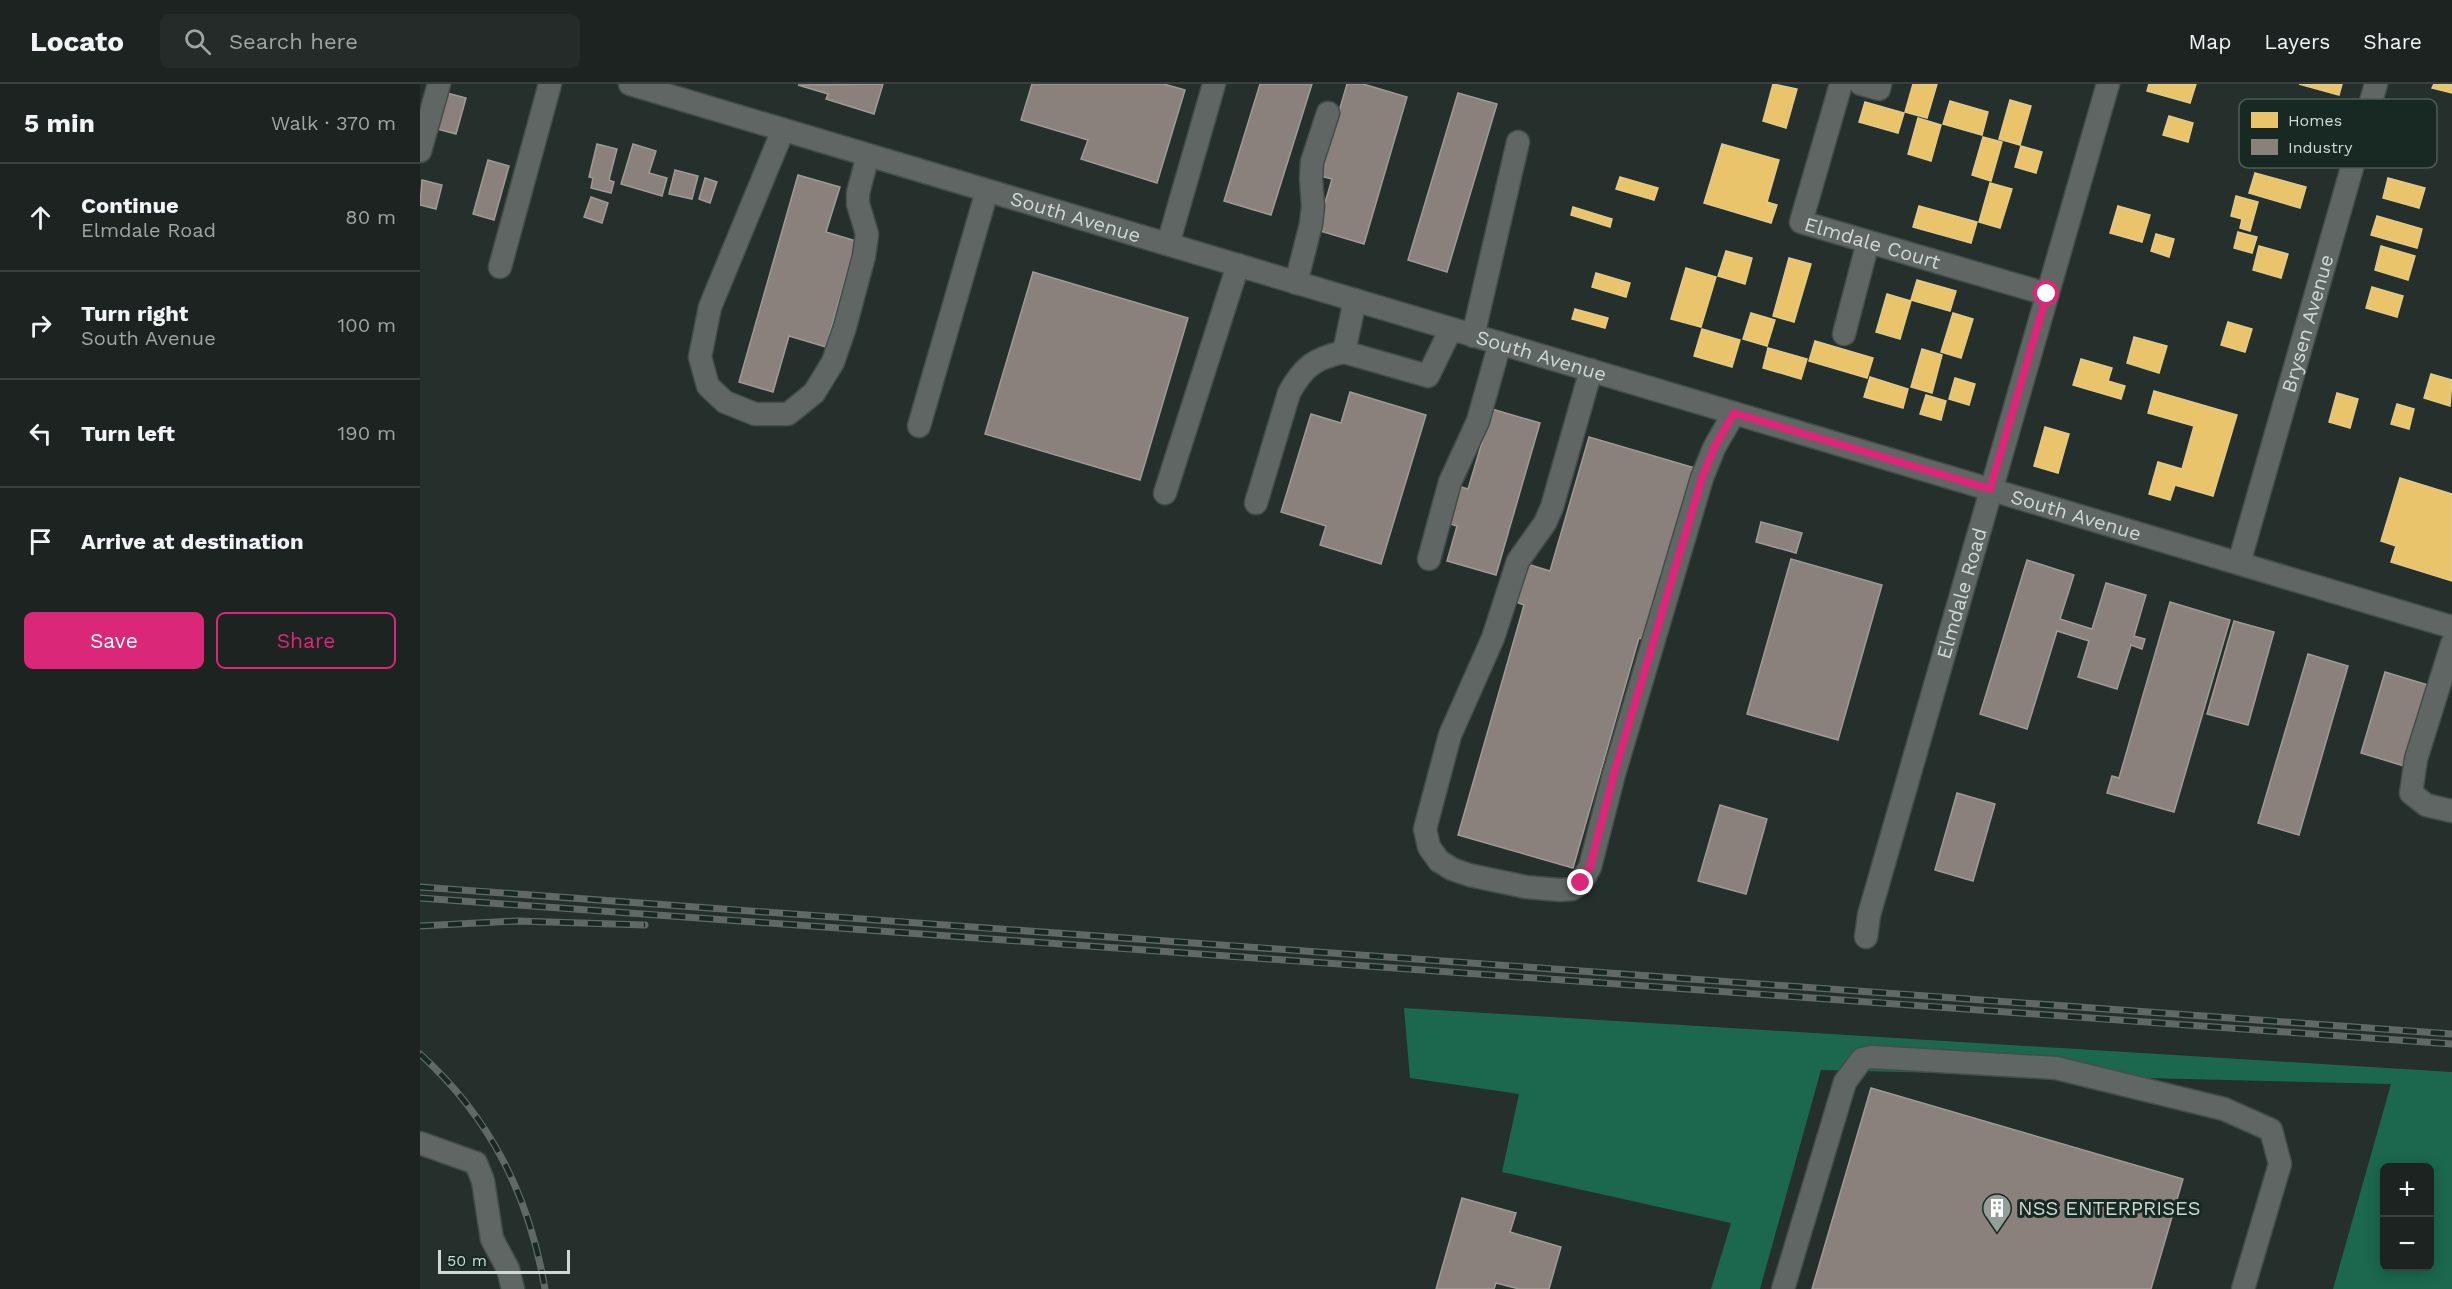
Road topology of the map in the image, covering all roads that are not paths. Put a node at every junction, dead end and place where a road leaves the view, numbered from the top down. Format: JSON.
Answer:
{"nodes":[{"id":1,"x":439,"y":84,"type":"edge"},
{"id":2,"x":550,"y":84,"type":"edge"},
{"id":3,"x":630,"y":84,"type":"edge"},
{"id":4,"x":1214,"y":84,"type":"edge"},
{"id":5,"x":1841,"y":84,"type":"edge"},
{"id":6,"x":1861,"y":84,"type":"edge"},
{"id":7,"x":1880,"y":84,"type":"edge"},
{"id":8,"x":2108,"y":84,"type":"edge"},
{"id":9,"x":2376,"y":84,"type":"edge"},
{"id":10,"x":689,"y":92,"type":"edge"},
{"id":11,"x":2372,"y":99,"type":"edge"},
{"id":12,"x":1328,"y":113,"type":"dead end"},
{"id":13,"x":783,"y":130,"type":"junction"},
{"id":14,"x":1518,"y":142,"type":"dead end"},
{"id":15,"x":420,"y":151,"type":"edge"},
{"id":16,"x":868,"y":155,"type":"junction"},
{"id":17,"x":2352,"y":168,"type":"edge"},
{"id":18,"x":987,"y":191,"type":"junction"},
{"id":19,"x":1868,"y":242,"type":"junction"},
{"id":20,"x":1168,"y":244,"type":"junction"},
{"id":21,"x":1238,"y":265,"type":"junction"},
{"id":22,"x":500,"y":267,"type":"dead end"},
{"id":23,"x":1296,"y":282,"type":"junction"},
{"id":24,"x":2047,"y":294,"type":"junction"},
{"id":25,"x":1355,"y":300,"type":"junction"},
{"id":26,"x":1451,"y":329,"type":"junction"},
{"id":27,"x":1844,"y":334,"type":"dead end"},
{"id":28,"x":1473,"y":336,"type":"junction"},
{"id":29,"x":1500,"y":344,"type":"junction"},
{"id":30,"x":1344,"y":352,"type":"junction"},
{"id":31,"x":1591,"y":370,"type":"junction"},
{"id":32,"x":1734,"y":413,"type":"junction"},
{"id":33,"x":919,"y":426,"type":"dead end"},
{"id":34,"x":1990,"y":489,"type":"junction"},
{"id":35,"x":1165,"y":493,"type":"dead end"},
{"id":36,"x":1256,"y":503,"type":"dead end"},
{"id":37,"x":1429,"y":559,"type":"dead end"},
{"id":38,"x":2239,"y":563,"type":"junction"},
{"id":39,"x":2452,"y":627,"type":"edge"},
{"id":40,"x":2452,"y":644,"type":"edge"},
{"id":41,"x":2452,"y":812,"type":"edge"},
{"id":42,"x":1866,"y":937,"type":"dead end"},
{"id":43,"x":420,"y":1143,"type":"edge"},
{"id":44,"x":513,"y":1289,"type":"edge"},
{"id":45,"x":1784,"y":1289,"type":"edge"},
{"id":46,"x":2243,"y":1289,"type":"edge"}],
"edges":[{"from":1,"to":15,"type":"street"},
{"from":2,"to":22,"type":"street"},
{"from":3,"to":10,"type":"street","name":"South Avenue"},
{"from":4,"to":20,"type":"street"},
{"from":5,"to":19,"type":"street","name":"Elmdale Court"},
{"from":6,"to":7,"type":"street"},
{"from":8,"to":24,"type":"street","name":"Elmdale Road"},
{"from":9,"to":11,"type":"street","name":"Brysen Avenue"},
{"from":10,"to":13,"type":"street","name":"South Avenue"},
{"from":12,"to":23,"type":"street"},
{"from":13,"to":16,"type":"street","name":"South Avenue"},
{"from":13,"to":16,"type":"street"},
{"from":14,"to":28,"type":"street"},
{"from":16,"to":18,"type":"street","name":"South Avenue"},
{"from":17,"to":38,"type":"street","name":"Brysen Avenue"},
{"from":18,"to":20,"type":"street","name":"South Avenue"},
{"from":18,"to":33,"type":"street"},
{"from":19,"to":24,"type":"street","name":"Elmdale Court"},
{"from":19,"to":27,"type":"street"},
{"from":20,"to":21,"type":"street","name":"South Avenue"},
{"from":21,"to":23,"type":"street","name":"South Avenue"},
{"from":21,"to":35,"type":"street"},
{"from":23,"to":25,"type":"street","name":"South Avenue"},
{"from":24,"to":34,"type":"street","name":"Elmdale Road"},
{"from":25,"to":26,"type":"street","name":"South Avenue"},
{"from":25,"to":30,"type":"street"},
{"from":26,"to":28,"type":"street","name":"South Avenue"},
{"from":26,"to":30,"type":"street"},
{"from":28,"to":29,"type":"street","name":"South Avenue"},
{"from":29,"to":31,"type":"street","name":"South Avenue"},
{"from":29,"to":37,"type":"street"},
{"from":30,"to":36,"type":"street"},
{"from":31,"to":32,"type":"street","name":"South Avenue"},
{"from":31,"to":32,"type":"street"},
{"from":32,"to":34,"type":"street","name":"South Avenue"},
{"from":34,"to":38,"type":"street","name":"South Avenue"},
{"from":34,"to":42,"type":"street","name":"Elmdale Road"},
{"from":38,"to":39,"type":"street","name":"South Avenue"},
{"from":40,"to":41,"type":"street"},
{"from":43,"to":44,"type":"street"},
{"from":45,"to":46,"type":"street"}]}
